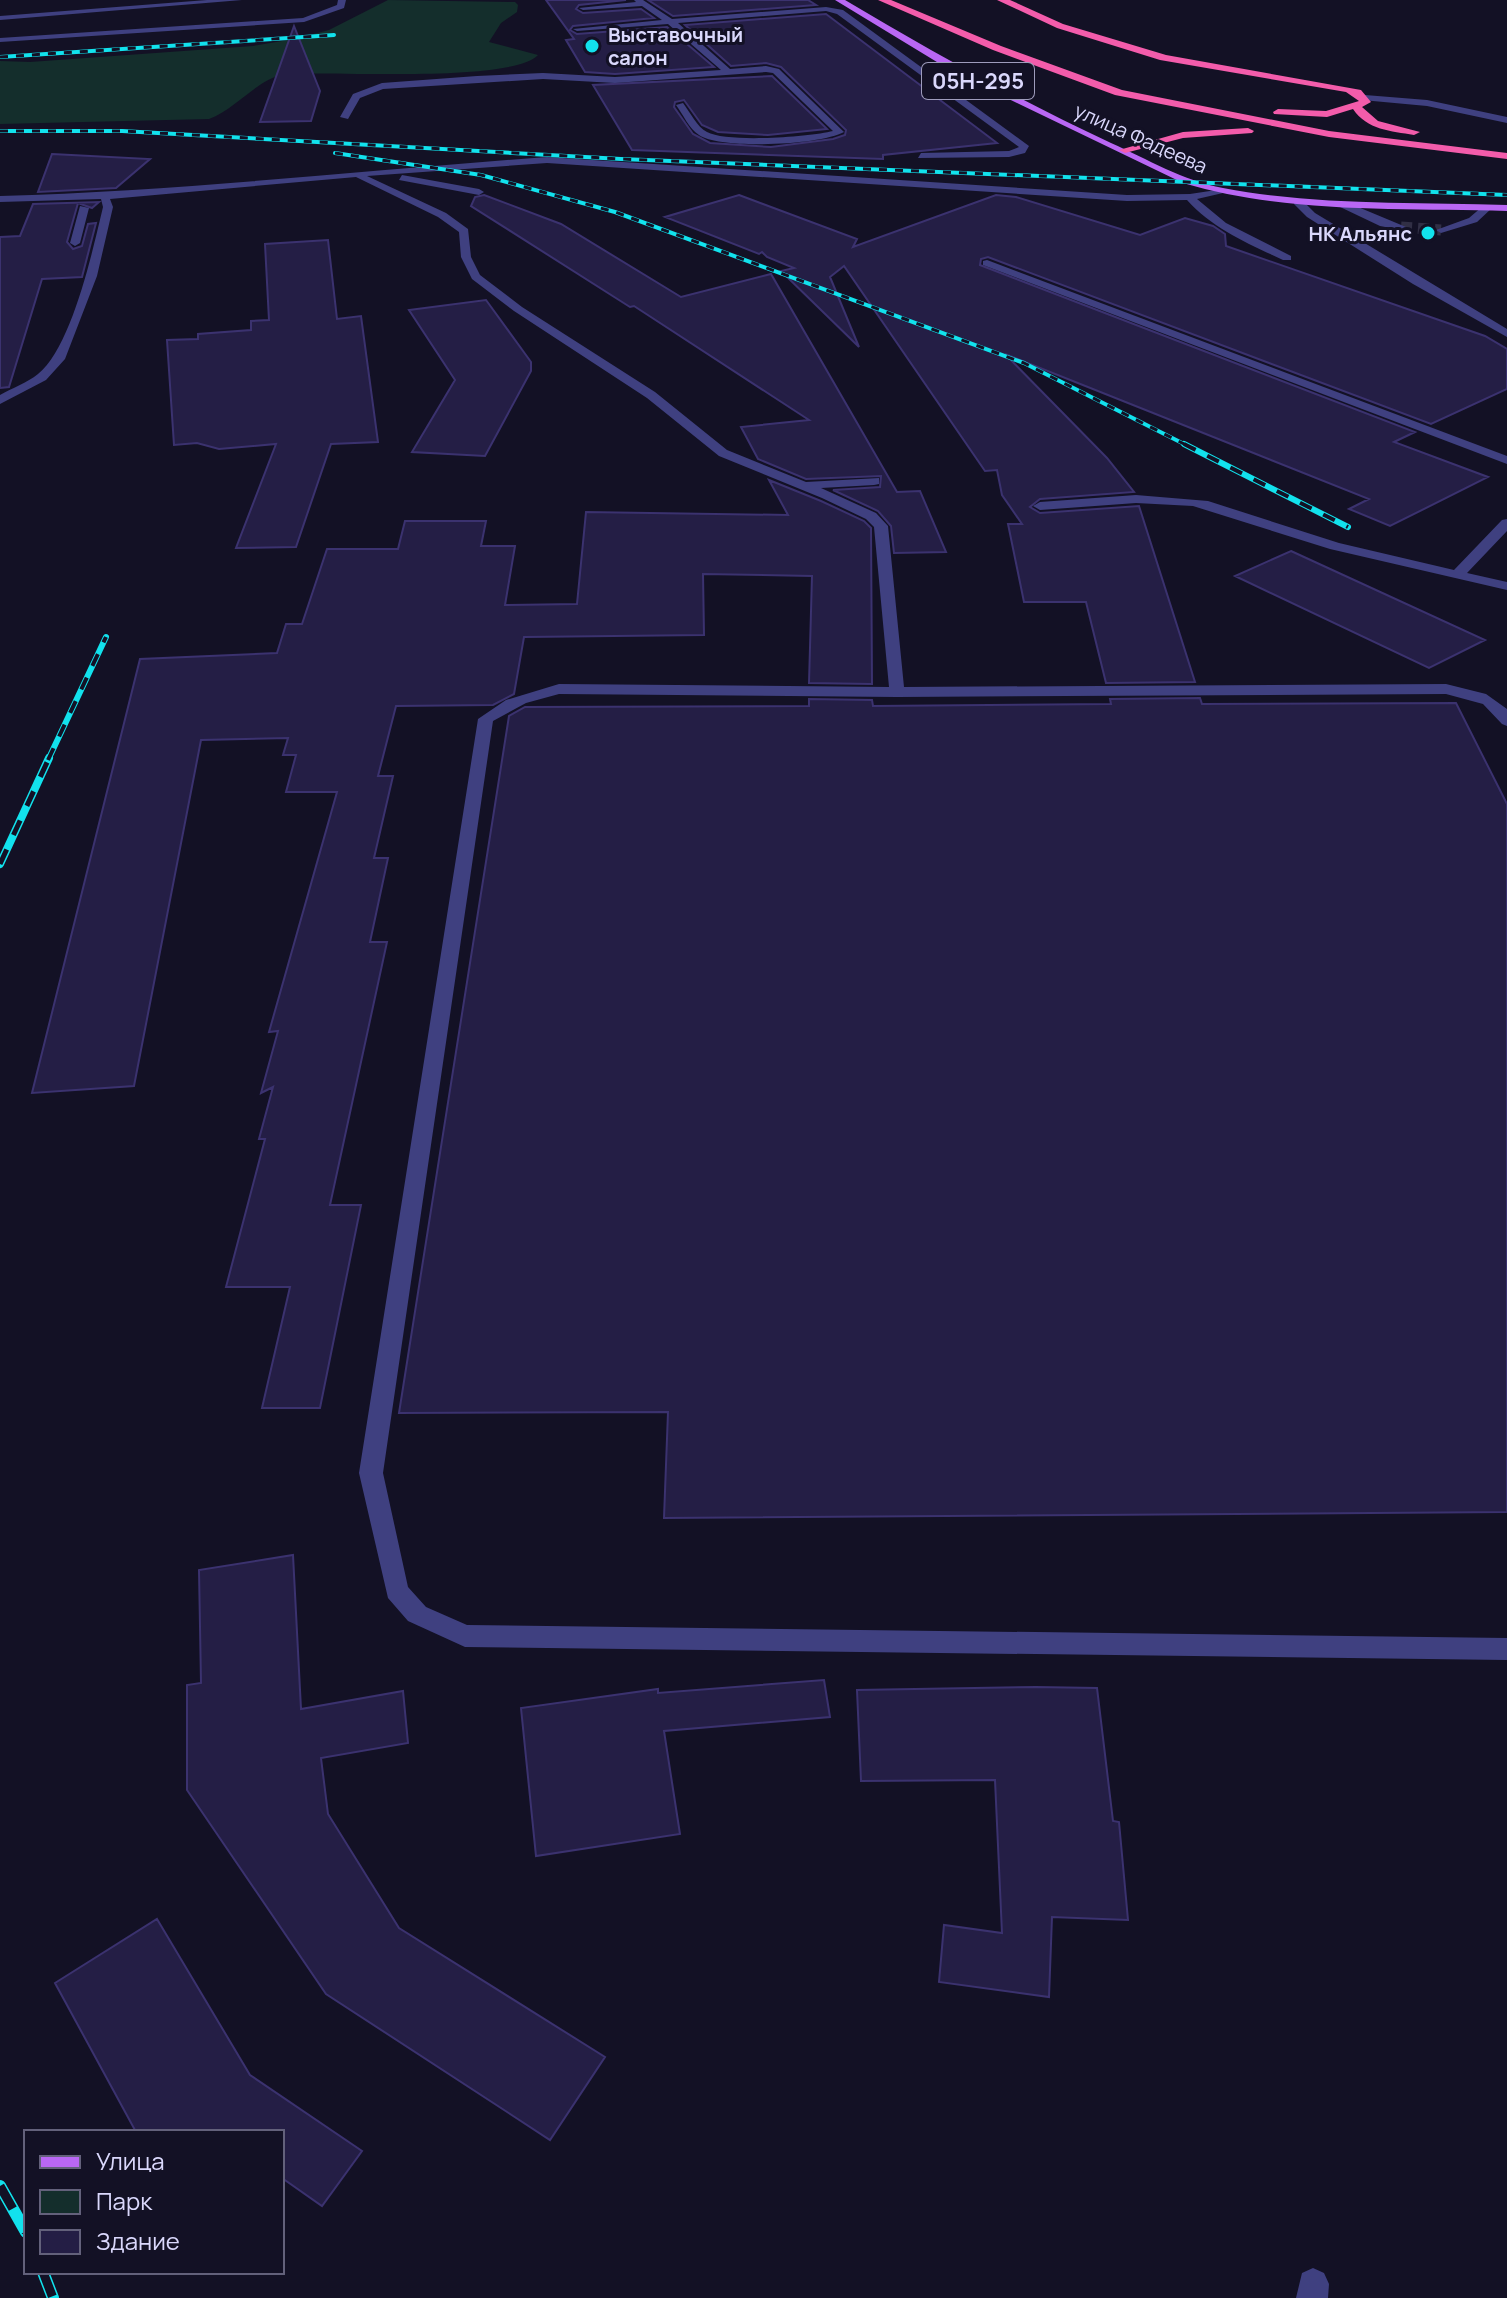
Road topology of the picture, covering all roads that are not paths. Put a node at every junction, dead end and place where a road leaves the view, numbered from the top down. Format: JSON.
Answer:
{"nodes":[{"id":1,"x":238,"y":0,"type":"edge"},
{"id":2,"x":342,"y":0,"type":"edge"},
{"id":3,"x":839,"y":0,"type":"edge"},
{"id":4,"x":883,"y":0,"type":"edge"},
{"id":5,"x":1002,"y":0,"type":"edge"},
{"id":6,"x":639,"y":2,"type":"edge"},
{"id":7,"x":583,"y":8,"type":"dead end"},
{"id":8,"x":0,"y":18,"type":"edge"},
{"id":9,"x":671,"y":21,"type":"junction"},
{"id":10,"x":577,"y":29,"type":"dead end"},
{"id":11,"x":0,"y":40,"type":"edge"},
{"id":12,"x":1046,"y":53,"type":"dead end"},
{"id":13,"x":726,"y":70,"type":"junction"},
{"id":14,"x":1097,"y":72,"type":"dead end"},
{"id":15,"x":1076,"y":78,"type":"junction"},
{"id":16,"x":1151,"y":86,"type":"dead end"},
{"id":17,"x":1361,"y":103,"type":"junction"},
{"id":18,"x":680,"y":105,"type":"dead end"},
{"id":19,"x":1139,"y":110,"type":"dead end"},
{"id":20,"x":1252,"y":110,"type":"junction"},
{"id":21,"x":345,"y":117,"type":"dead end"},
{"id":22,"x":1507,"y":120,"type":"edge"},
{"id":23,"x":1167,"y":129,"type":"dead end"},
{"id":24,"x":1329,"y":134,"type":"junction"},
{"id":25,"x":1154,"y":141,"type":"junction"},
{"id":26,"x":1465,"y":141,"type":"junction"},
{"id":27,"x":1507,"y":145,"type":"edge"},
{"id":28,"x":1125,"y":150,"type":"junction"},
{"id":29,"x":921,"y":156,"type":"dead end"},
{"id":30,"x":1507,"y":156,"type":"edge"},
{"id":31,"x":379,"y":173,"type":"junction"},
{"id":32,"x":354,"y":174,"type":"junction"},
{"id":33,"x":1220,"y":191,"type":"junction"},
{"id":34,"x":479,"y":192,"type":"dead end"},
{"id":35,"x":1190,"y":197,"type":"junction"},
{"id":36,"x":0,"y":199,"type":"edge"},
{"id":37,"x":106,"y":202,"type":"junction"},
{"id":38,"x":1298,"y":202,"type":"junction"},
{"id":39,"x":1342,"y":204,"type":"junction"},
{"id":40,"x":84,"y":208,"type":"junction"},
{"id":41,"x":1487,"y":208,"type":"junction"},
{"id":42,"x":1507,"y":208,"type":"edge"},
{"id":43,"x":6,"y":211,"type":"dead end"},
{"id":44,"x":1401,"y":227,"type":"tunnel mouth"},
{"id":45,"x":1441,"y":230,"type":"tunnel mouth"},
{"id":46,"x":75,"y":243,"type":"dead end"},
{"id":47,"x":1287,"y":258,"type":"dead end"},
{"id":48,"x":987,"y":263,"type":"dead end"},
{"id":49,"x":1507,"y":334,"type":"edge"},
{"id":50,"x":0,"y":400,"type":"edge"},
{"id":51,"x":1507,"y":460,"type":"edge"},
{"id":52,"x":874,"y":481,"type":"dead end"},
{"id":53,"x":801,"y":486,"type":"junction"},
{"id":54,"x":1040,"y":506,"type":"dead end"},
{"id":55,"x":1507,"y":523,"type":"edge"},
{"id":56,"x":1458,"y":574,"type":"junction"},
{"id":57,"x":1507,"y":586,"type":"edge"},
{"id":58,"x":897,"y":692,"type":"junction"},
{"id":59,"x":1507,"y":721,"type":"edge"},
{"id":60,"x":1507,"y":1649,"type":"edge"}],
"edges":[{"from":1,"to":8,"type":"street"},
{"from":2,"to":11,"type":"street"},
{"from":3,"to":28,"type":"main road","name":"улица Фадеева","number":"05Н-295"},
{"from":4,"to":15,"type":"highway"},
{"from":5,"to":17,"type":"highway"},
{"from":6,"to":7,"type":"street"},
{"from":6,"to":9,"type":"street"},
{"from":9,"to":10,"type":"street"},
{"from":9,"to":13,"type":"street"},
{"from":9,"to":29,"type":"street"},
{"from":12,"to":14,"type":"highway"},
{"from":13,"to":18,"type":"street"},
{"from":13,"to":21,"type":"street"},
{"from":15,"to":19,"type":"highway"},
{"from":15,"to":24,"type":"highway"},
{"from":16,"to":20,"type":"highway"},
{"from":17,"to":20,"type":"highway"},
{"from":17,"to":22,"type":"street"},
{"from":17,"to":26,"type":"highway"},
{"from":20,"to":26,"type":"highway"},
{"from":23,"to":25,"type":"highway"},
{"from":24,"to":25,"type":"highway"},
{"from":24,"to":30,"type":"highway"},
{"from":25,"to":28,"type":"highway"},
{"from":26,"to":27,"type":"highway"},
{"from":28,"to":33,"type":"main road","name":"улица Фадеева"},
{"from":31,"to":32,"type":"street"},
{"from":31,"to":34,"type":"street"},
{"from":31,"to":35,"type":"street"},
{"from":32,"to":37,"type":"street"},
{"from":32,"to":53,"type":"street"},
{"from":33,"to":35,"type":"street"},
{"from":33,"to":38,"type":"main road","name":"улица Фадеева"},
{"from":35,"to":47,"type":"street"},
{"from":36,"to":37,"type":"street"},
{"from":37,"to":40,"type":"street"},
{"from":37,"to":50,"type":"street"},
{"from":38,"to":39,"type":"main road","name":"улица Фадеева"},
{"from":38,"to":49,"type":"street"},
{"from":39,"to":41,"type":"main road","name":"улица Фадеева"},
{"from":39,"to":44,"type":"street"},
{"from":40,"to":43,"type":"street"},
{"from":40,"to":46,"type":"street"},
{"from":41,"to":42,"type":"main road","name":"улица Фадеева"},
{"from":41,"to":45,"type":"street"},
{"from":48,"to":51,"type":"street"},
{"from":52,"to":53,"type":"street"},
{"from":53,"to":58,"type":"street"},
{"from":54,"to":56,"type":"street"},
{"from":55,"to":56,"type":"street"},
{"from":56,"to":57,"type":"street"},
{"from":58,"to":59,"type":"street"},
{"from":58,"to":60,"type":"street"}]}
